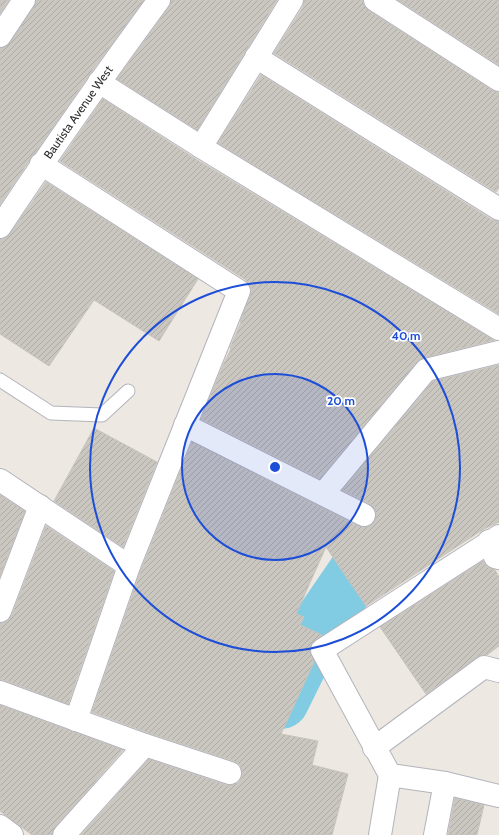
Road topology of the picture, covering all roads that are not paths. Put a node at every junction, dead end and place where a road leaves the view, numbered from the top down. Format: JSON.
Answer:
{"nodes":[{"id":1,"x":24,"y":0,"type":"edge"},
{"id":2,"x":159,"y":0,"type":"edge"},
{"id":3,"x":292,"y":0,"type":"edge"},
{"id":4,"x":376,"y":0,"type":"edge"},
{"id":5,"x":0,"y":36,"type":"edge"},
{"id":6,"x":256,"y":57,"type":"junction"},
{"id":7,"x":499,"y":80,"type":"edge"},
{"id":8,"x":99,"y":82,"type":"junction"},
{"id":9,"x":201,"y":147,"type":"junction"},
{"id":10,"x":41,"y":164,"type":"junction"},
{"id":11,"x":499,"y":209,"type":"edge"},
{"id":12,"x":0,"y":227,"type":"edge"},
{"id":13,"x":499,"y":330,"type":"edge"},
{"id":14,"x":499,"y":352,"type":"edge"},
{"id":15,"x":0,"y":380,"type":"edge"},
{"id":16,"x":128,"y":391,"type":"dead end"},
{"id":17,"x":186,"y":425,"type":"junction"},
{"id":18,"x":0,"y":480,"type":"edge"},
{"id":19,"x":323,"y":494,"type":"junction"},
{"id":20,"x":40,"y":506,"type":"junction"},
{"id":21,"x":364,"y":515,"type":"dead end"},
{"id":22,"x":496,"y":551,"type":"edge"},
{"id":23,"x":129,"y":566,"type":"junction"},
{"id":24,"x":0,"y":611,"type":"edge"},
{"id":25,"x":494,"y":665,"type":"edge"},
{"id":26,"x":0,"y":692,"type":"edge"},
{"id":27,"x":76,"y":720,"type":"junction"},
{"id":28,"x":145,"y":745,"type":"junction"},
{"id":29,"x":374,"y":748,"type":"junction"},
{"id":30,"x":230,"y":773,"type":"dead end"},
{"id":31,"x":390,"y":775,"type":"junction"},
{"id":32,"x":445,"y":783,"type":"junction"},
{"id":33,"x":499,"y":796,"type":"edge"},
{"id":34,"x":0,"y":826,"type":"edge"},
{"id":35,"x":12,"y":835,"type":"edge"},
{"id":36,"x":64,"y":835,"type":"edge"},
{"id":37,"x":380,"y":835,"type":"edge"},
{"id":38,"x":435,"y":835,"type":"edge"}],
"edges":[{"from":1,"to":5,"type":"street"},
{"from":2,"to":8,"type":"street","name":"Bautista Avenue West"},
{"from":3,"to":6,"type":"street"},
{"from":4,"to":7,"type":"street"},
{"from":6,"to":9,"type":"street"},
{"from":6,"to":11,"type":"street"},
{"from":8,"to":9,"type":"street"},
{"from":8,"to":10,"type":"street","name":"Bautista Avenue West"},
{"from":9,"to":13,"type":"street"},
{"from":10,"to":12,"type":"street","name":"Bautista Avenue West"},
{"from":10,"to":17,"type":"street"},
{"from":14,"to":19,"type":"street"},
{"from":15,"to":16,"type":"lane"},
{"from":17,"to":19,"type":"street"},
{"from":17,"to":23,"type":"street"},
{"from":18,"to":20,"type":"street"},
{"from":19,"to":21,"type":"street"},
{"from":20,"to":23,"type":"street"},
{"from":20,"to":24,"type":"street"},
{"from":22,"to":29,"type":"street"},
{"from":23,"to":27,"type":"street"},
{"from":25,"to":29,"type":"street"},
{"from":26,"to":27,"type":"street"},
{"from":27,"to":28,"type":"street"},
{"from":28,"to":30,"type":"street"},
{"from":28,"to":36,"type":"street"},
{"from":29,"to":31,"type":"street"},
{"from":31,"to":32,"type":"street"},
{"from":31,"to":37,"type":"street"},
{"from":32,"to":33,"type":"street"},
{"from":32,"to":38,"type":"street"},
{"from":34,"to":35,"type":"street"}]}
